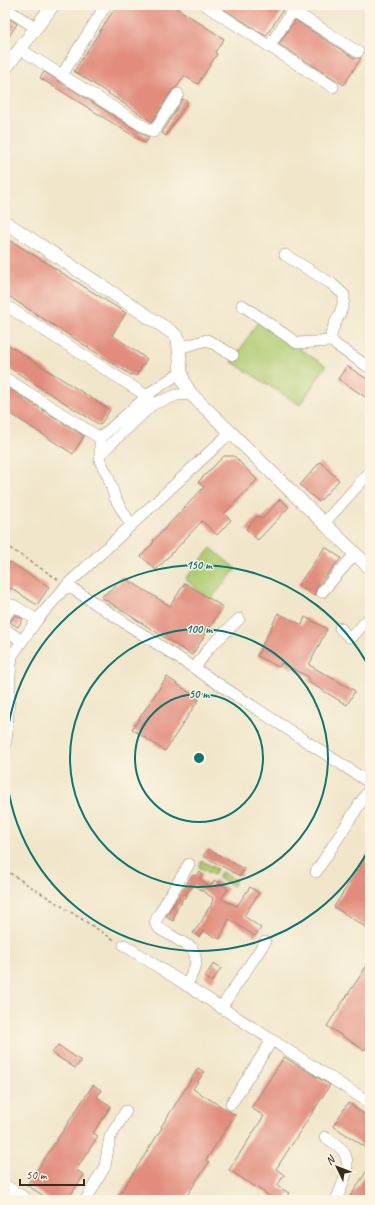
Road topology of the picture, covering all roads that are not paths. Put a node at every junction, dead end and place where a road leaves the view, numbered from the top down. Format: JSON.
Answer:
{"nodes":[{"id":1,"x":53,"y":5,"type":"edge"},
{"id":2,"x":106,"y":5,"type":"edge"},
{"id":3,"x":205,"y":5,"type":"edge"},
{"id":4,"x":294,"y":7,"type":"edge"},
{"id":5,"x":5,"y":8,"type":"edge"},
{"id":6,"x":36,"y":28,"type":"junction"},
{"id":7,"x":269,"y":47,"type":"junction"},
{"id":8,"x":20,"y":49,"type":"junction"},
{"id":9,"x":358,"y":52,"type":"dead end"},
{"id":10,"x":5,"y":69,"type":"edge"},
{"id":11,"x":62,"y":75,"type":"junction"},
{"id":12,"x":333,"y":87,"type":"dead end"},
{"id":13,"x":178,"y":94,"type":"dead end"},
{"id":14,"x":5,"y":222,"type":"edge"},
{"id":15,"x":285,"y":255,"type":"dead end"},
{"id":16,"x":5,"y":305,"type":"edge"},
{"id":17,"x":242,"y":305,"type":"dead end"},
{"id":18,"x":332,"y":341,"type":"junction"},
{"id":19,"x":179,"y":348,"type":"junction"},
{"id":20,"x":233,"y":355,"type":"dead end"},
{"id":21,"x":370,"y":368,"type":"edge"},
{"id":22,"x":181,"y":372,"type":"junction"},
{"id":23,"x":5,"y":378,"type":"edge"},
{"id":24,"x":191,"y":394,"type":"junction"},
{"id":25,"x":150,"y":400,"type":"junction"},
{"id":26,"x":230,"y":433,"type":"junction"},
{"id":27,"x":100,"y":438,"type":"junction"},
{"id":28,"x":100,"y":454,"type":"junction"},
{"id":29,"x":370,"y":472,"type":"edge"},
{"id":30,"x":324,"y":523,"type":"junction"},
{"id":31,"x":131,"y":525,"type":"junction"},
{"id":32,"x":355,"y":554,"type":"junction"},
{"id":33,"x":370,"y":568,"type":"edge"},
{"id":34,"x":67,"y":585,"type":"junction"},
{"id":35,"x":322,"y":592,"type":"dead end"},
{"id":36,"x":370,"y":616,"type":"edge"},
{"id":37,"x":5,"y":617,"type":"edge"},
{"id":38,"x":239,"y":619,"type":"dead end"},
{"id":39,"x":37,"y":620,"type":"junction"},
{"id":40,"x":340,"y":628,"type":"dead end"},
{"id":41,"x":6,"y":633,"type":"edge"},
{"id":42,"x":22,"y":641,"type":"junction"},
{"id":43,"x":9,"y":654,"type":"edge"},
{"id":44,"x":195,"y":668,"type":"junction"},
{"id":45,"x":5,"y":746,"type":"edge"},
{"id":46,"x":370,"y":783,"type":"edge"},
{"id":47,"x":370,"y":788,"type":"edge"},
{"id":48,"x":189,"y":864,"type":"dead end"},
{"id":49,"x":316,"y":872,"type":"dead end"},
{"id":50,"x":265,"y":942,"type":"dead end"},
{"id":51,"x":124,"y":946,"type":"road end"},
{"id":52,"x":187,"y":986,"type":"junction"},
{"id":53,"x":221,"y":1008,"type":"junction"},
{"id":54,"x":272,"y":1040,"type":"junction"},
{"id":55,"x":370,"y":1103,"type":"edge"},
{"id":56,"x":231,"y":1104,"type":"dead end"},
{"id":57,"x":126,"y":1111,"type":"dead end"},
{"id":58,"x":325,"y":1137,"type":"dead end"},
{"id":59,"x":5,"y":1186,"type":"edge"},
{"id":60,"x":26,"y":1200,"type":"edge"},
{"id":61,"x":86,"y":1200,"type":"edge"},
{"id":62,"x":336,"y":1200,"type":"edge"}],
"edges":[{"from":1,"to":6,"type":"main road"},
{"from":2,"to":11,"type":"street"},
{"from":3,"to":7,"type":"street"},
{"from":4,"to":7,"type":"street"},
{"from":4,"to":9,"type":"street"},
{"from":5,"to":6,"type":"street"},
{"from":6,"to":8,"type":"main road"},
{"from":7,"to":12,"type":"street"},
{"from":8,"to":10,"type":"main road"},
{"from":8,"to":11,"type":"street"},
{"from":11,"to":13,"type":"street"},
{"from":14,"to":19,"type":"main road"},
{"from":15,"to":18,"type":"street"},
{"from":16,"to":25,"type":"street"},
{"from":17,"to":18,"type":"street"},
{"from":18,"to":21,"type":"street"},
{"from":19,"to":20,"type":"street"},
{"from":19,"to":22,"type":"main road"},
{"from":22,"to":24,"type":"main road"},
{"from":22,"to":25,"type":"street"},
{"from":23,"to":27,"type":"street"},
{"from":24,"to":25,"type":"street"},
{"from":24,"to":26,"type":"main road"},
{"from":25,"to":27,"type":"street"},
{"from":25,"to":28,"type":"street"},
{"from":26,"to":30,"type":"main road"},
{"from":26,"to":31,"type":"street"},
{"from":27,"to":28,"type":"street"},
{"from":28,"to":31,"type":"street"},
{"from":29,"to":30,"type":"street"},
{"from":30,"to":32,"type":"main road"},
{"from":31,"to":34,"type":"street"},
{"from":32,"to":33,"type":"main road"},
{"from":32,"to":35,"type":"street"},
{"from":34,"to":39,"type":"street"},
{"from":34,"to":44,"type":"street"},
{"from":36,"to":40,"type":"street"},
{"from":37,"to":39,"type":"street"},
{"from":38,"to":44,"type":"street"},
{"from":39,"to":42,"type":"street"},
{"from":41,"to":42,"type":"street"},
{"from":42,"to":43,"type":"street"},
{"from":43,"to":45,"type":"street"},
{"from":44,"to":46,"type":"street"},
{"from":47,"to":49,"type":"street"},
{"from":48,"to":52,"type":"street"},
{"from":50,"to":53,"type":"street"},
{"from":51,"to":52,"type":"street"},
{"from":52,"to":53,"type":"street"},
{"from":53,"to":54,"type":"street"},
{"from":54,"to":55,"type":"street"},
{"from":54,"to":56,"type":"street"},
{"from":57,"to":61,"type":"street"},
{"from":58,"to":62,"type":"street"},
{"from":59,"to":60,"type":"main road"}]}
